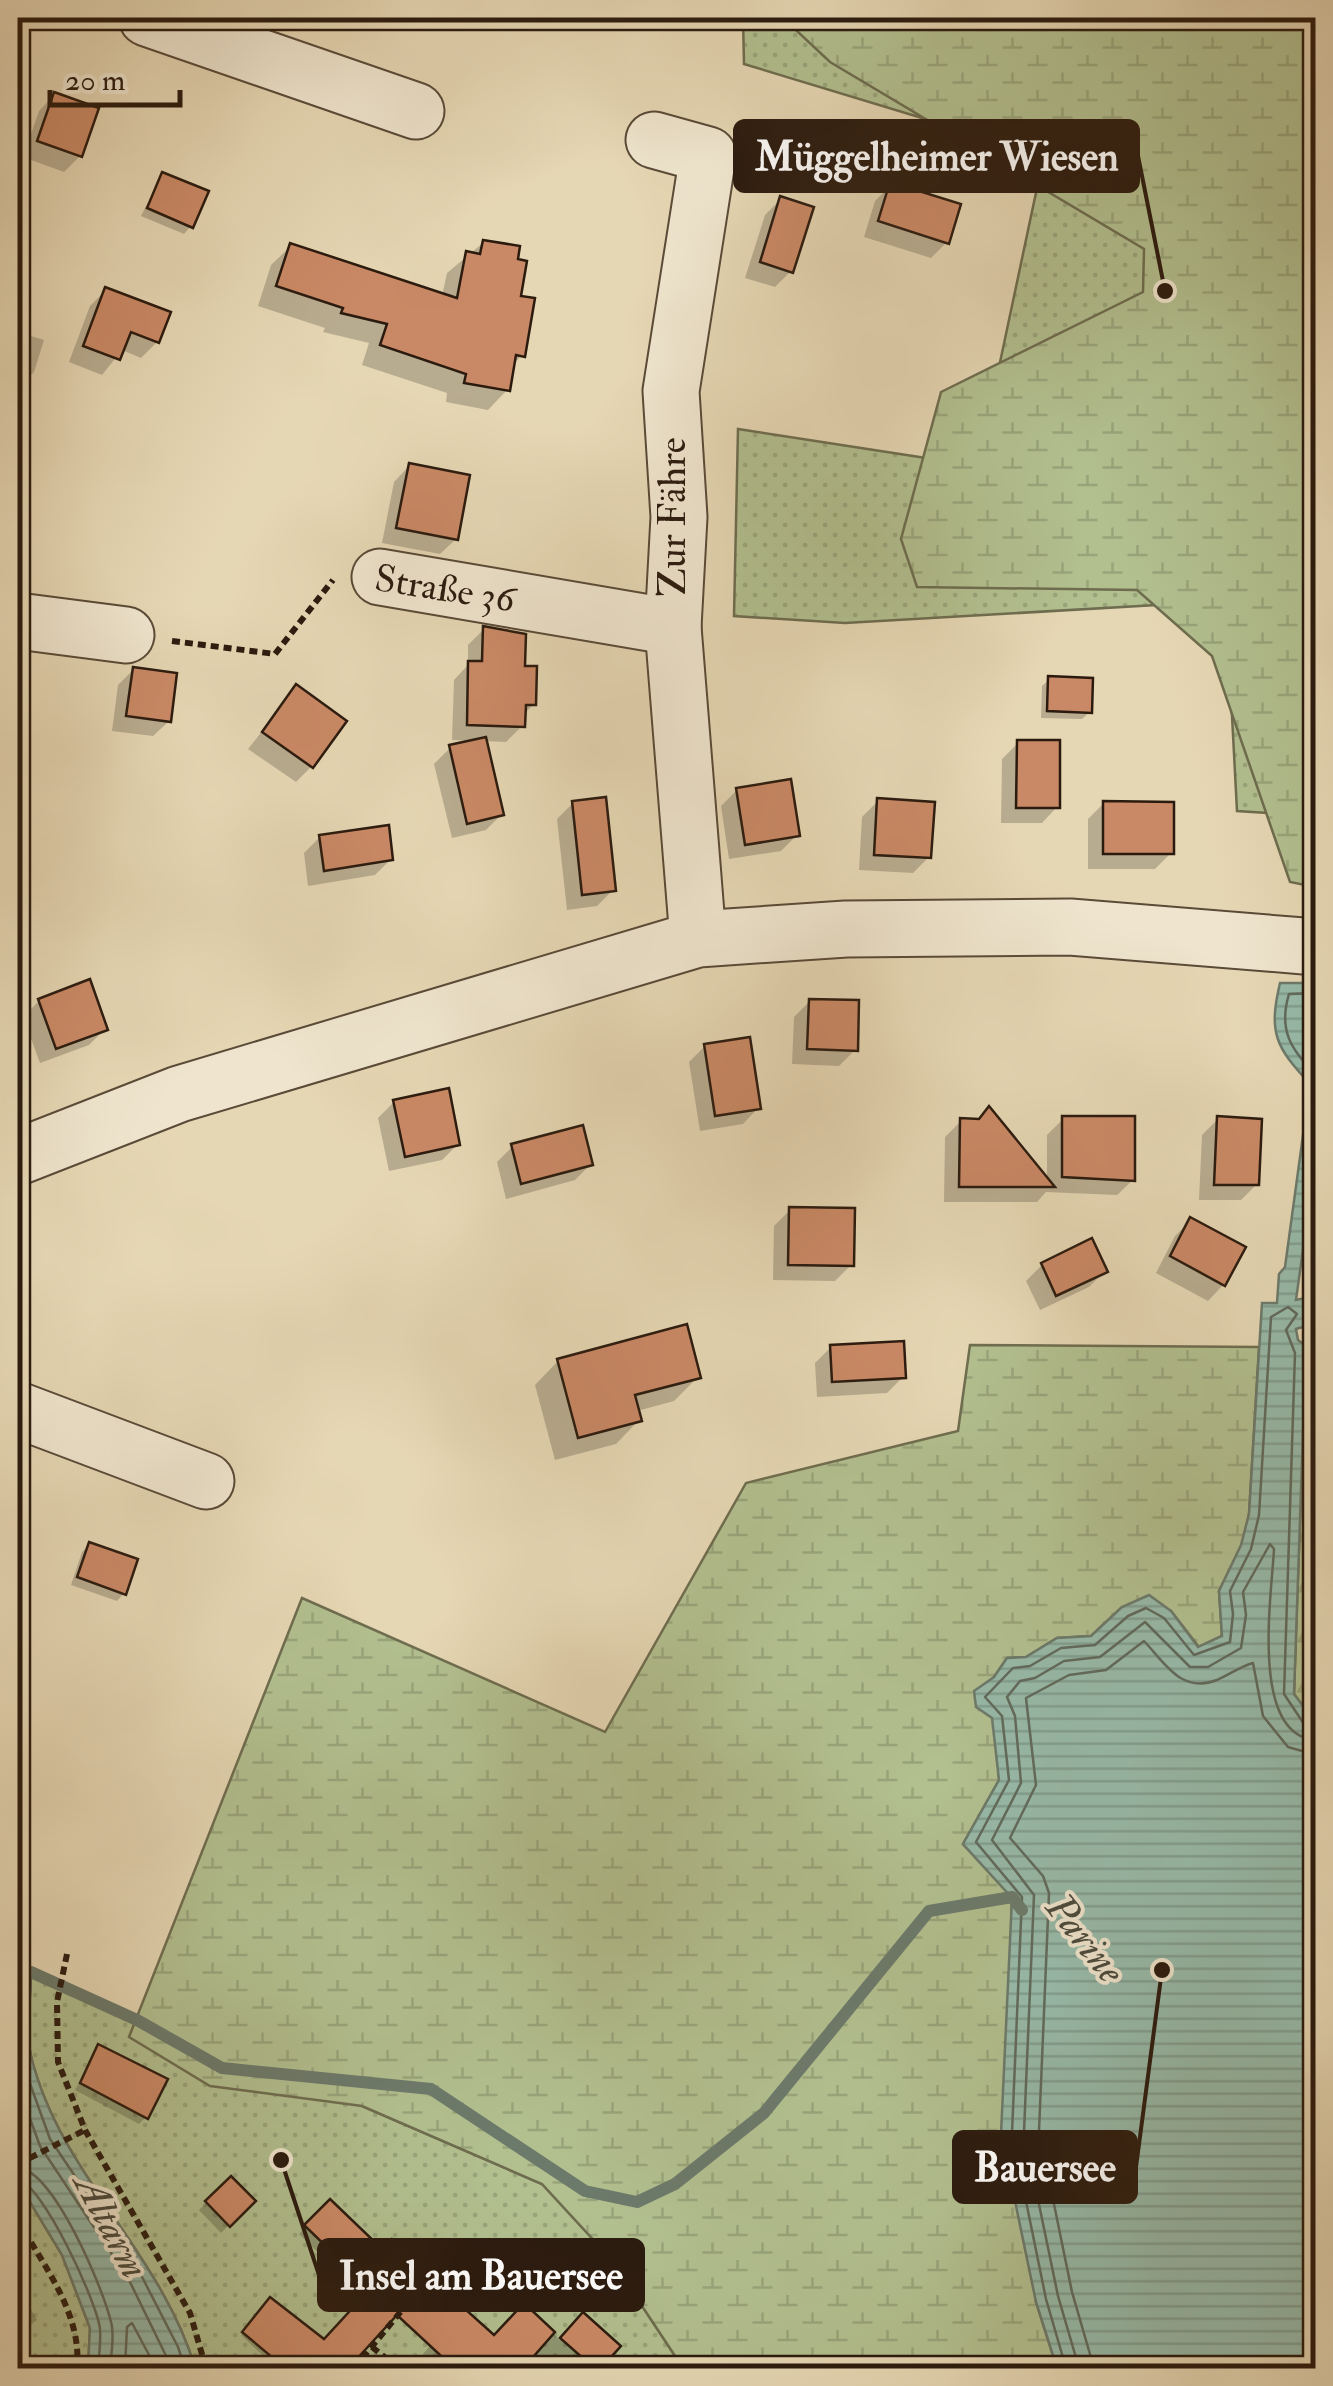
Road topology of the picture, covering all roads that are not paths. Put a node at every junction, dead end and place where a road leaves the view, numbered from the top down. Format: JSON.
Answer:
{"nodes":[{"id":1,"x":148,"y":18,"type":"edge"},
{"id":2,"x":416,"y":111,"type":"dead end"},
{"id":3,"x":654,"y":140,"type":"dead end"},
{"id":4,"x":380,"y":577,"type":"road end"},
{"id":5,"x":18,"y":621,"type":"edge"},
{"id":6,"x":673,"y":627,"type":"junction"},
{"id":7,"x":126,"y":635,"type":"road end"},
{"id":8,"x":698,"y":939,"type":"junction"},
{"id":9,"x":1316,"y":947,"type":"edge"},
{"id":10,"x":18,"y":1157,"type":"edge"},
{"id":11,"x":18,"y":1410,"type":"edge"},
{"id":12,"x":206,"y":1481,"type":"dead end"}],
"edges":[{"from":1,"to":2,"type":"street"},
{"from":3,"to":6,"type":"street","name":"Zur Fähre"},
{"from":4,"to":6,"type":"street","name":"Straße 36"},
{"from":5,"to":7,"type":"street"},
{"from":6,"to":8,"type":"street","name":"Zur Fähre"},
{"from":8,"to":9,"type":"street"},
{"from":8,"to":10,"type":"street"},
{"from":11,"to":12,"type":"street"}]}
